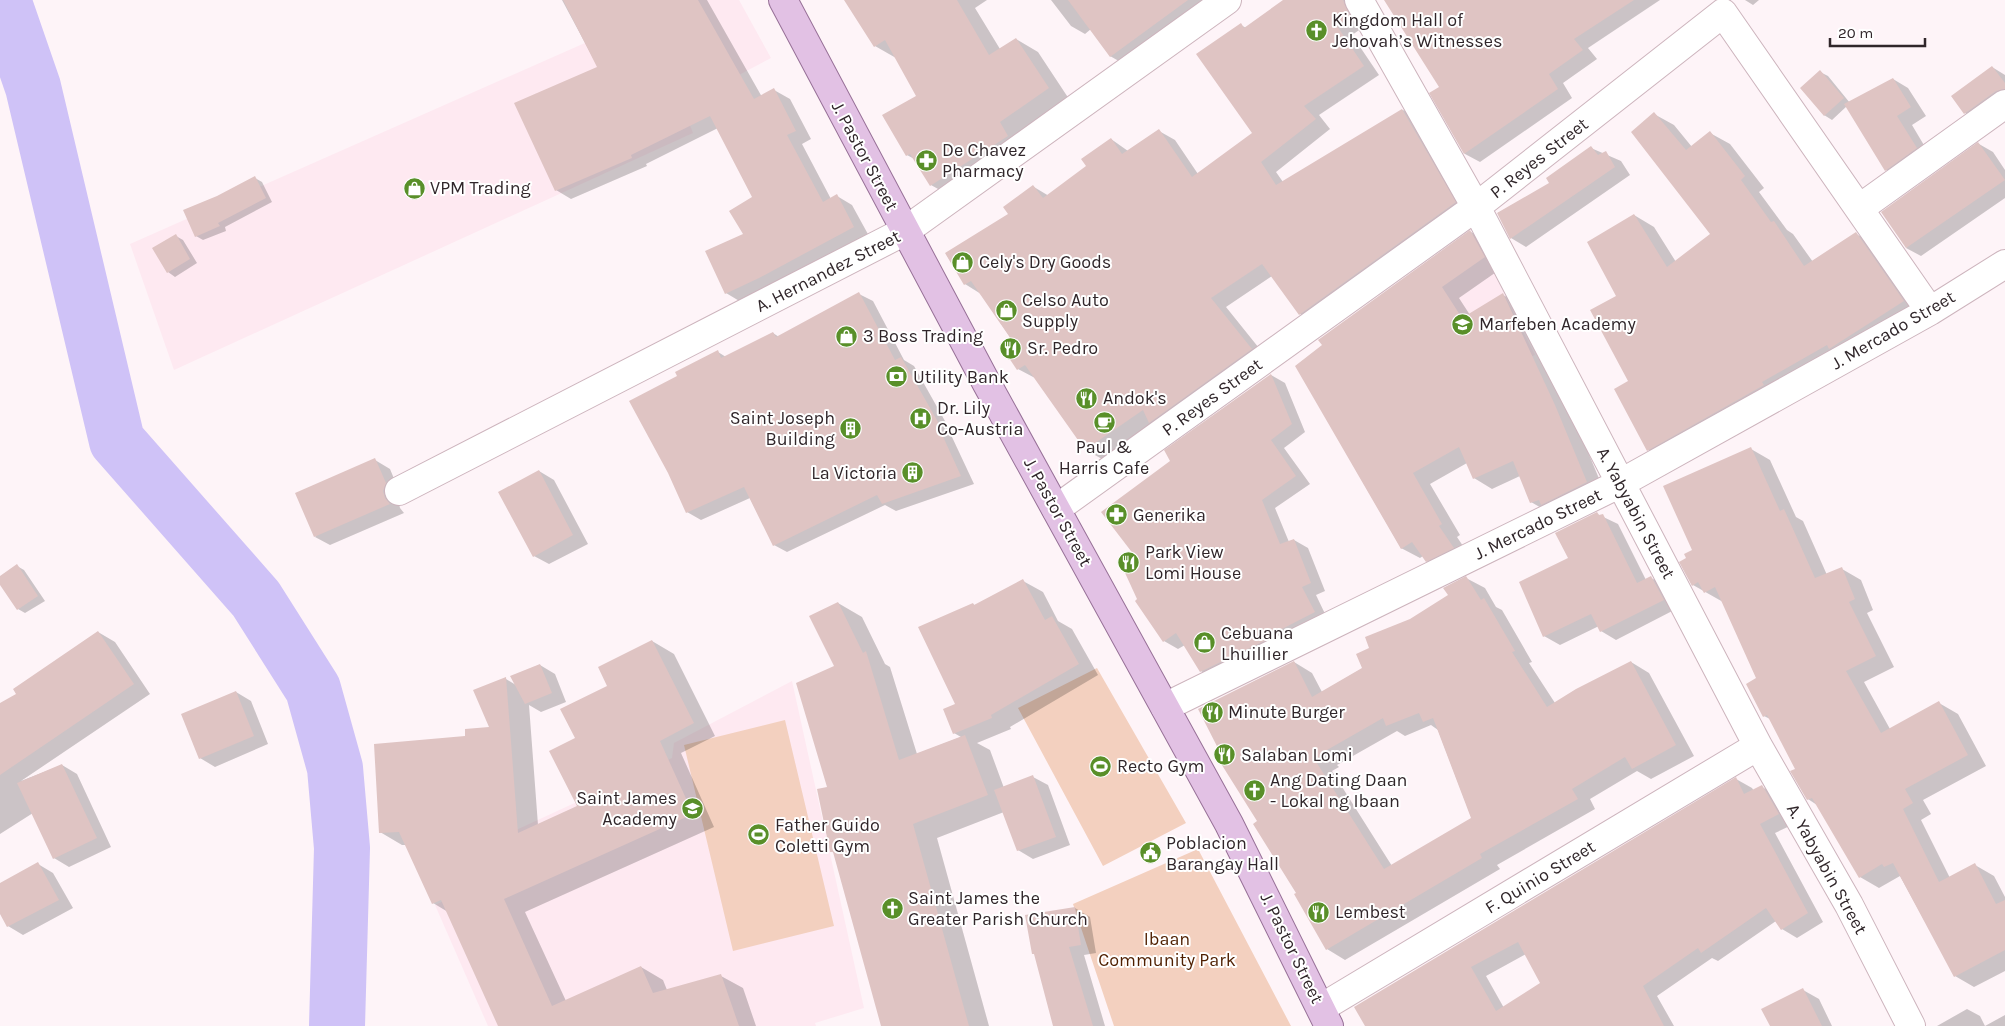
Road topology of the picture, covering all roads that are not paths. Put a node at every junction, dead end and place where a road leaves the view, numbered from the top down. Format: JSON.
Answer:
{"nodes":[{"id":1,"x":783,"y":0,"type":"edge"},
{"id":2,"x":1227,"y":0,"type":"edge"},
{"id":3,"x":1359,"y":0,"type":"edge"},
{"id":4,"x":2005,"y":104,"type":"edge"},
{"id":5,"x":1476,"y":207,"type":"junction"},
{"id":6,"x":1860,"y":208,"type":"junction"},
{"id":7,"x":905,"y":231,"type":"junction"},
{"id":8,"x":2005,"y":264,"type":"edge"},
{"id":9,"x":1930,"y":311,"type":"junction"},
{"id":10,"x":1620,"y":483,"type":"junction"},
{"id":11,"x":399,"y":491,"type":"dead end"},
{"id":12,"x":1056,"y":509,"type":"junction"},
{"id":13,"x":1165,"y":707,"type":"junction"},
{"id":14,"x":1758,"y":746,"type":"junction"},
{"id":15,"x":1325,"y":1017,"type":"edge"},
{"id":16,"x":1911,"y":1026,"type":"edge"}],
"edges":[{"from":1,"to":7,"type":"main road","name":"J. Pastor Street"},
{"from":2,"to":7,"type":"street","name":"A. Hernandez Street"},
{"from":3,"to":5,"type":"street","name":"A. Yabyabin Street"},
{"from":4,"to":6,"type":"street"},
{"from":5,"to":6,"type":"street","name":"P. Reyes Street"},
{"from":5,"to":10,"type":"street","name":"A. Yabyabin Street"},
{"from":5,"to":12,"type":"street","name":"P. Reyes Street"},
{"from":6,"to":9,"type":"street","name":"P. Reyes Street"},
{"from":7,"to":11,"type":"street","name":"A. Hernandez Street"},
{"from":7,"to":12,"type":"main road","name":"J. Pastor Street"},
{"from":8,"to":9,"type":"street","name":"J. Mercado Street"},
{"from":9,"to":10,"type":"street","name":"J. Mercado Street"},
{"from":10,"to":13,"type":"street","name":"J. Mercado Street"},
{"from":10,"to":14,"type":"street","name":"A. Yabyabin Street"},
{"from":12,"to":13,"type":"main road","name":"J. Pastor Street"},
{"from":13,"to":15,"type":"main road","name":"J. Pastor Street"},
{"from":14,"to":15,"type":"street","name":"F. Quinio Street"},
{"from":14,"to":16,"type":"street","name":"A. Yabyabin Street"}]}
